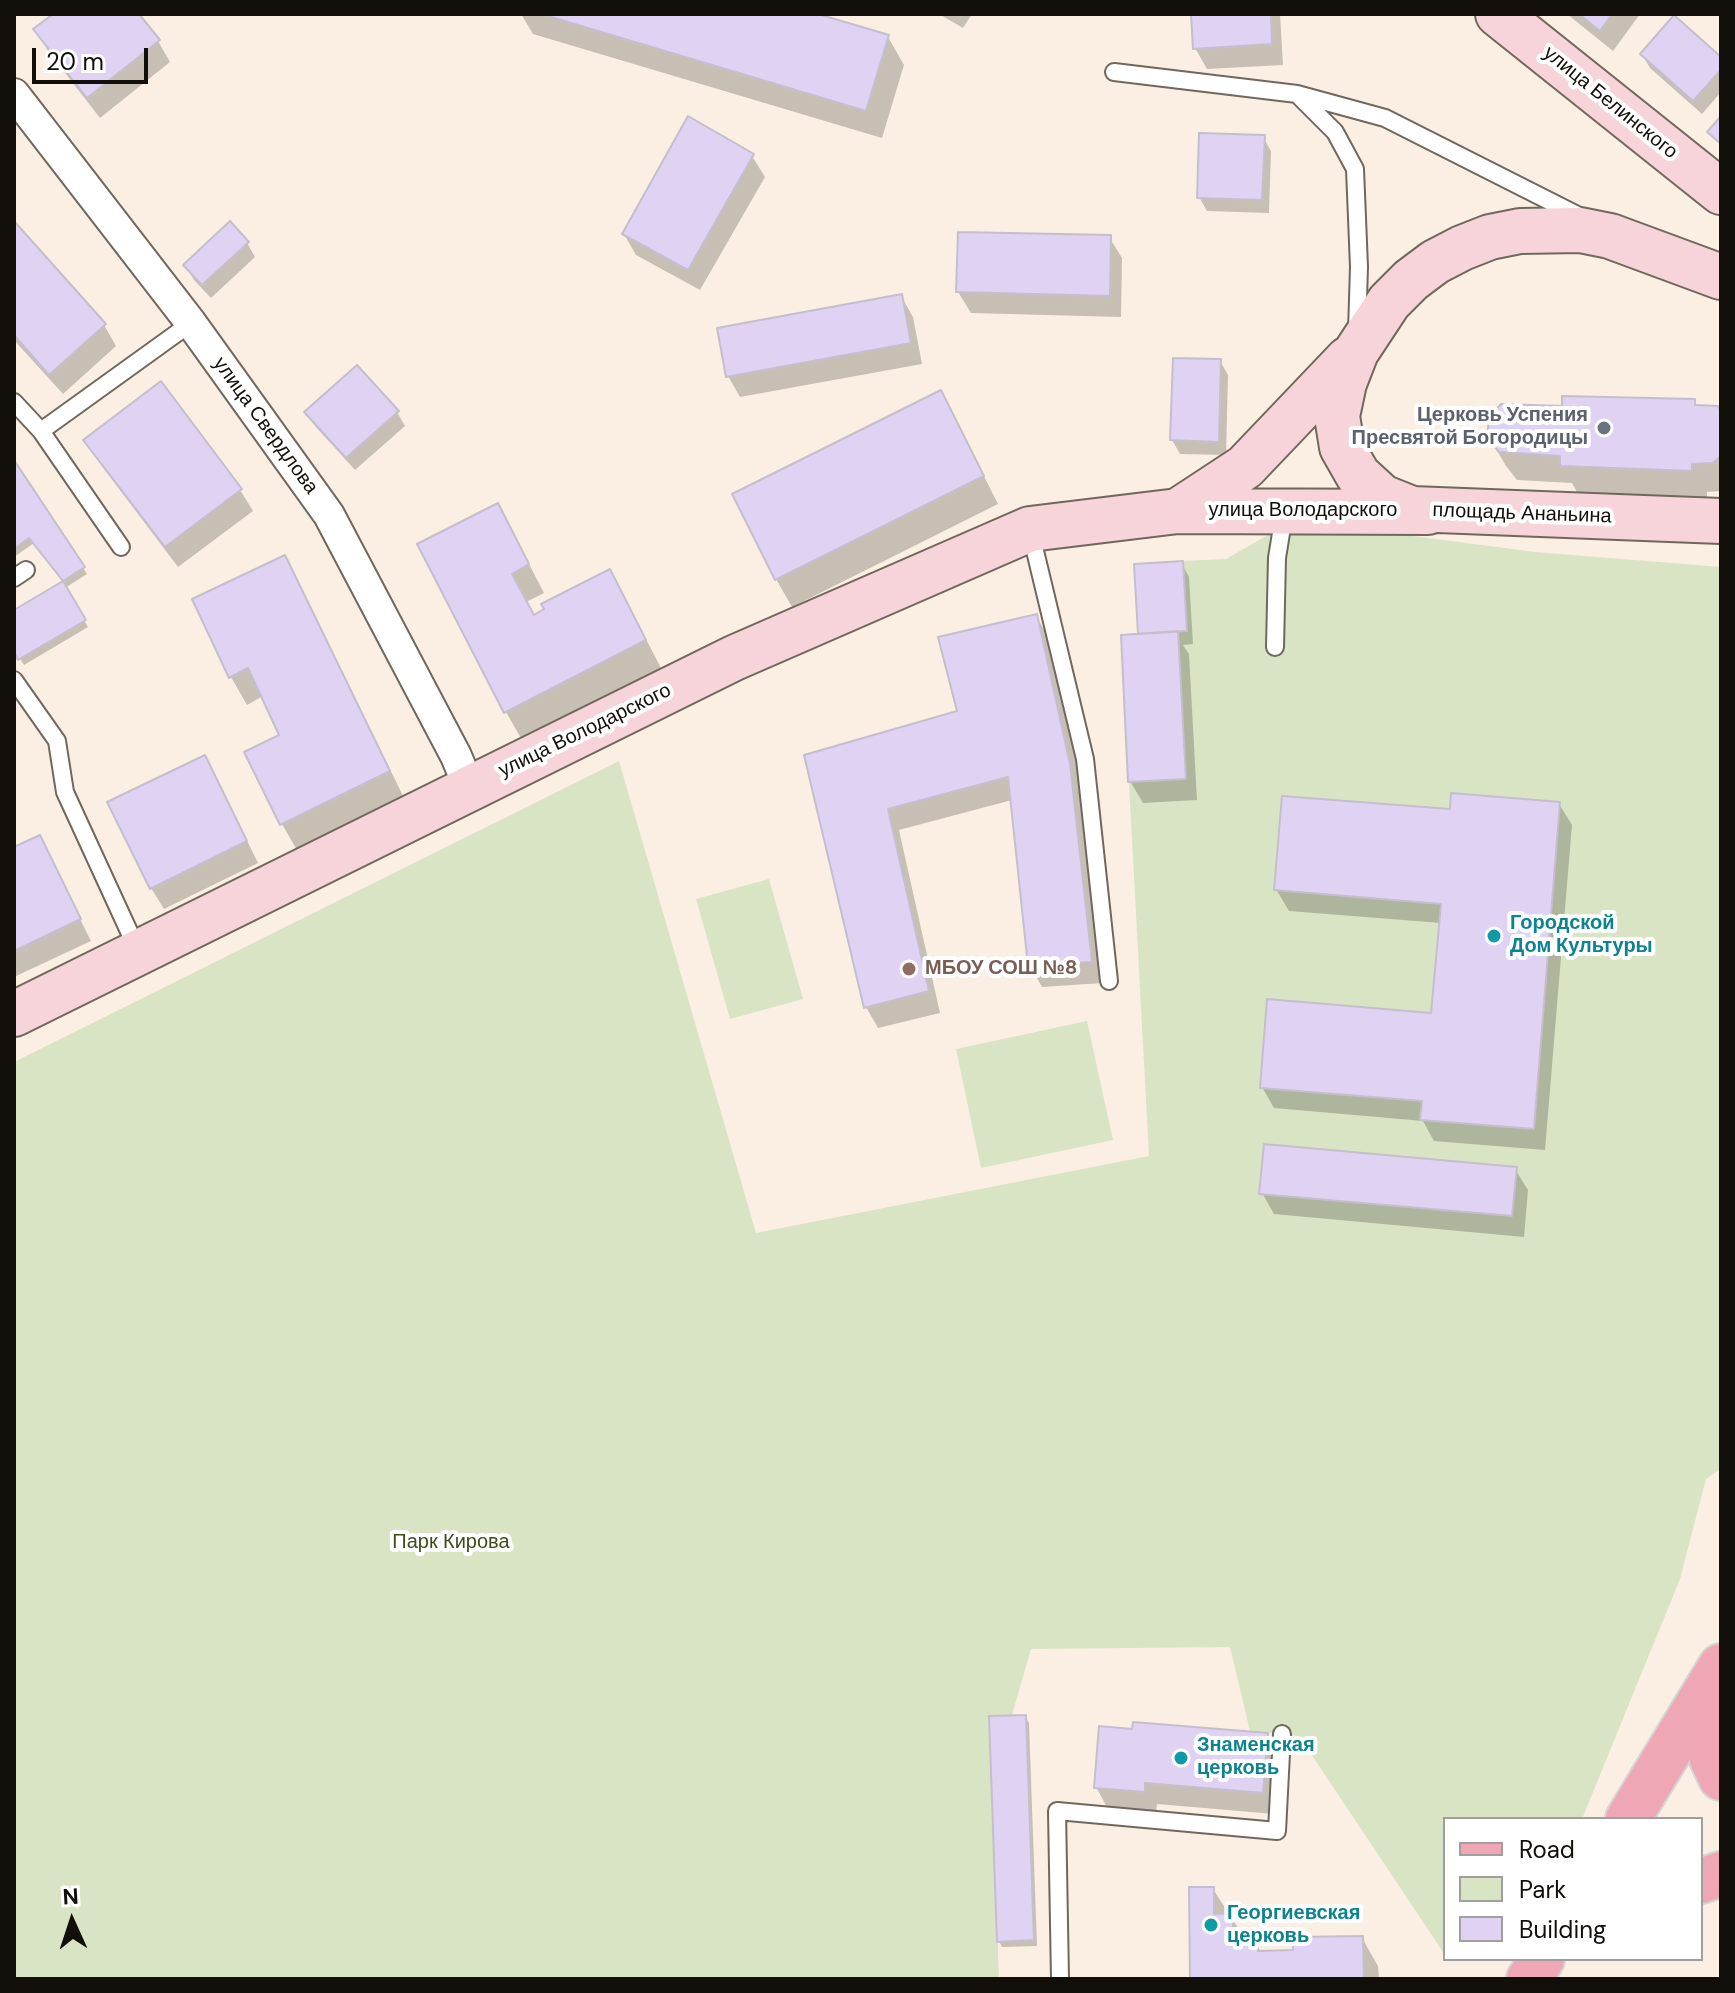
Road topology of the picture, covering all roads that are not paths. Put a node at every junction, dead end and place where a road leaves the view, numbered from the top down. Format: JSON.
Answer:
{"nodes":[{"id":1,"x":1498,"y":14,"type":"edge"},
{"id":2,"x":1114,"y":72,"type":"dead end"},
{"id":3,"x":1297,"y":94,"type":"junction"},
{"id":4,"x":19,"y":109,"type":"edge"},
{"id":5,"x":1721,"y":192,"type":"edge"},
{"id":6,"x":1638,"y":246,"type":"junction"},
{"id":7,"x":1721,"y":277,"type":"edge"},
{"id":8,"x":191,"y":323,"type":"junction"},
{"id":9,"x":1356,"y":352,"type":"junction"},
{"id":10,"x":14,"y":402,"type":"edge"},
{"id":11,"x":41,"y":431,"type":"junction"},
{"id":12,"x":1178,"y":511,"type":"junction"},
{"id":13,"x":1263,"y":512,"type":"junction"},
{"id":14,"x":1428,"y":512,"type":"junction"},
{"id":15,"x":1721,"y":521,"type":"edge"},
{"id":16,"x":1030,"y":529,"type":"junction"},
{"id":17,"x":121,"y":547,"type":"dead end"},
{"id":18,"x":1275,"y":647,"type":"dead end"},
{"id":19,"x":14,"y":680,"type":"edge"},
{"id":20,"x":469,"y":787,"type":"junction"},
{"id":21,"x":139,"y":952,"type":"junction"},
{"id":22,"x":1109,"y":981,"type":"dead end"},
{"id":23,"x":14,"y":1014,"type":"edge"},
{"id":24,"x":1717,"y":1672,"type":"edge"},
{"id":25,"x":1282,"y":1734,"type":"dead end"},
{"id":26,"x":1721,"y":1778,"type":"edge"},
{"id":27,"x":1629,"y":1817,"type":"edge"},
{"id":28,"x":1060,"y":1979,"type":"edge"}],
"edges":[{"from":1,"to":5,"type":"street","name":"улица Белинского"},
{"from":2,"to":3,"type":"lane"},
{"from":3,"to":6,"type":"lane"},
{"from":3,"to":9,"type":"lane"},
{"from":4,"to":8,"type":"street","name":"улица Свердлова"},
{"from":6,"to":7,"type":"street","name":"площадь Ананьина"},
{"from":6,"to":9,"type":"street","name":"площадь Ананьина"},
{"from":8,"to":11,"type":"lane"},
{"from":8,"to":20,"type":"street","name":"улица Свердлова"},
{"from":9,"to":12,"type":"street","name":"улица Володарского"},
{"from":9,"to":14,"type":"street","name":"площадь Ананьина"},
{"from":10,"to":11,"type":"lane"},
{"from":11,"to":17,"type":"lane"},
{"from":12,"to":13,"type":"street","name":"улица Володарского"},
{"from":12,"to":16,"type":"street","name":"улица Володарского"},
{"from":13,"to":14,"type":"street","name":"улица Володарского"},
{"from":13,"to":18,"type":"lane"},
{"from":14,"to":15,"type":"street","name":"площадь Ананьина"},
{"from":16,"to":20,"type":"street","name":"улица Володарского"},
{"from":16,"to":22,"type":"lane"},
{"from":19,"to":21,"type":"lane"},
{"from":20,"to":21,"type":"street","name":"улица Володарского"},
{"from":21,"to":23,"type":"street","name":"улица Володарского"},
{"from":24,"to":26,"type":"main road"},
{"from":24,"to":27,"type":"main road"},
{"from":25,"to":28,"type":"lane"}]}
